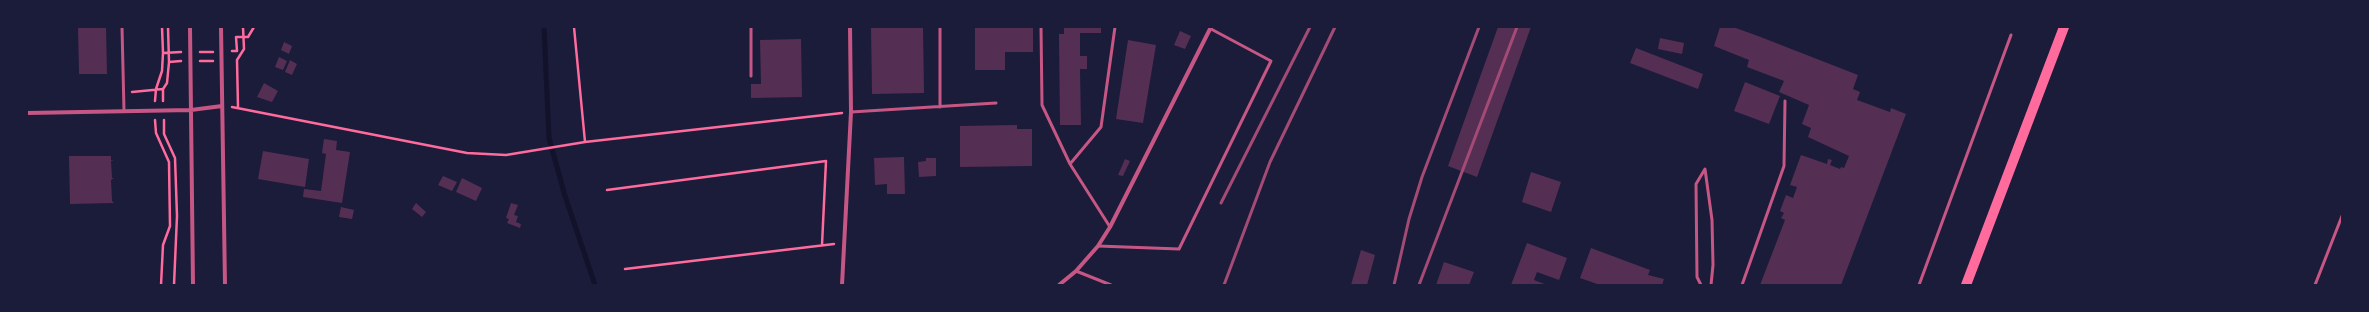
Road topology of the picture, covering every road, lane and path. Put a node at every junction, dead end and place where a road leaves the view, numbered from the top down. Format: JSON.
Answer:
{"nodes":[{"id":1,"x":122,"y":27,"type":"edge"},
{"id":2,"x":162,"y":27,"type":"edge"},
{"id":3,"x":168,"y":27,"type":"edge"},
{"id":4,"x":190,"y":27,"type":"edge"},
{"id":5,"x":221,"y":27,"type":"edge"},
{"id":6,"x":243,"y":27,"type":"edge"},
{"id":7,"x":254,"y":27,"type":"edge"},
{"id":8,"x":574,"y":27,"type":"edge"},
{"id":9,"x":751,"y":27,"type":"edge"},
{"id":10,"x":850,"y":27,"type":"edge"},
{"id":11,"x":940,"y":27,"type":"edge"},
{"id":12,"x":1041,"y":27,"type":"edge"},
{"id":13,"x":1115,"y":27,"type":"edge"},
{"id":14,"x":2064,"y":27,"type":"edge"},
{"id":15,"x":1211,"y":28,"type":"edge"},
{"id":16,"x":2011,"y":35,"type":"dead end"},
{"id":17,"x":243,"y":37,"type":"junction"},
{"id":18,"x":190,"y":52,"type":"junction"},
{"id":19,"x":221,"y":52,"type":"junction"},
{"id":20,"x":163,"y":53,"type":"junction"},
{"id":21,"x":169,"y":53,"type":"junction"},
{"id":22,"x":237,"y":60,"type":"junction"},
{"id":23,"x":190,"y":61,"type":"junction"},
{"id":24,"x":221,"y":61,"type":"junction"},
{"id":25,"x":169,"y":62,"type":"junction"},
{"id":26,"x":751,"y":76,"type":"dead end"},
{"id":27,"x":156,"y":89,"type":"junction"},
{"id":28,"x":163,"y":89,"type":"junction"},
{"id":29,"x":124,"y":92,"type":"junction"},
{"id":30,"x":1786,"y":101,"type":"dead end"},
{"id":31,"x":996,"y":103,"type":"dead end"},
{"id":32,"x":222,"y":106,"type":"junction"},
{"id":33,"x":238,"y":107,"type":"junction"},
{"id":34,"x":940,"y":107,"type":"junction"},
{"id":35,"x":155,"y":110,"type":"junction"},
{"id":36,"x":164,"y":110,"type":"junction"},
{"id":37,"x":191,"y":110,"type":"junction"},
{"id":38,"x":124,"y":111,"type":"junction"},
{"id":39,"x":851,"y":112,"type":"junction"},
{"id":40,"x":27,"y":113,"type":"edge"},
{"id":41,"x":585,"y":142,"type":"junction"},
{"id":42,"x":1070,"y":164,"type":"junction"},
{"id":43,"x":607,"y":190,"type":"dead end"},
{"id":44,"x":2342,"y":216,"type":"edge"},
{"id":45,"x":1110,"y":227,"type":"junction"},
{"id":46,"x":844,"y":243,"type":"junction"},
{"id":47,"x":822,"y":245,"type":"junction"},
{"id":48,"x":1098,"y":246,"type":"junction"},
{"id":49,"x":625,"y":269,"type":"dead end"},
{"id":50,"x":1076,"y":271,"type":"junction"},
{"id":51,"x":161,"y":285,"type":"edge"},
{"id":52,"x":174,"y":285,"type":"edge"},
{"id":53,"x":193,"y":285,"type":"edge"},
{"id":54,"x":225,"y":285,"type":"edge"},
{"id":55,"x":842,"y":285,"type":"edge"},
{"id":56,"x":1058,"y":285,"type":"edge"},
{"id":57,"x":1111,"y":285,"type":"edge"},
{"id":58,"x":1701,"y":285,"type":"edge"},
{"id":59,"x":1711,"y":285,"type":"edge"},
{"id":60,"x":1742,"y":285,"type":"edge"},
{"id":61,"x":1920,"y":285,"type":"edge"},
{"id":62,"x":1966,"y":285,"type":"edge"},
{"id":63,"x":2315,"y":285,"type":"edge"}],
"edges":[{"from":1,"to":29,"type":"lane"},
{"from":2,"to":20,"type":"path"},
{"from":3,"to":21,"type":"path"},
{"from":4,"to":18,"type":"street"},
{"from":5,"to":19,"type":"street"},
{"from":6,"to":17,"type":"path"},
{"from":7,"to":17,"type":"path"},
{"from":8,"to":41,"type":"path"},
{"from":9,"to":26,"type":"lane"},
{"from":10,"to":39,"type":"street"},
{"from":11,"to":34,"type":"lane"},
{"from":12,"to":42,"type":"lane"},
{"from":13,"to":42,"type":"lane"},
{"from":14,"to":62,"type":"main road"},
{"from":15,"to":45,"type":"street"},
{"from":15,"to":48,"type":"lane"},
{"from":16,"to":61,"type":"lane"},
{"from":17,"to":19,"type":"path"},
{"from":17,"to":22,"type":"path"},
{"from":18,"to":19,"type":"path"},
{"from":18,"to":21,"type":"path"},
{"from":18,"to":23,"type":"street"},
{"from":19,"to":24,"type":"street"},
{"from":20,"to":21,"type":"path"},
{"from":20,"to":27,"type":"path"},
{"from":21,"to":25,"type":"path"},
{"from":22,"to":24,"type":"path"},
{"from":22,"to":33,"type":"path"},
{"from":23,"to":24,"type":"path"},
{"from":23,"to":25,"type":"path"},
{"from":23,"to":37,"type":"street"},
{"from":24,"to":32,"type":"street"},
{"from":25,"to":28,"type":"path"},
{"from":27,"to":28,"type":"path"},
{"from":27,"to":29,"type":"path"},
{"from":27,"to":35,"type":"path"},
{"from":28,"to":36,"type":"path"},
{"from":29,"to":38,"type":"lane"},
{"from":30,"to":60,"type":"lane"},
{"from":31,"to":34,"type":"lane"},
{"from":32,"to":33,"type":"path"},
{"from":32,"to":37,"type":"street"},
{"from":32,"to":54,"type":"street"},
{"from":33,"to":41,"type":"path"},
{"from":34,"to":39,"type":"lane"},
{"from":35,"to":36,"type":"street"},
{"from":35,"to":38,"type":"street"},
{"from":35,"to":51,"type":"path"},
{"from":36,"to":37,"type":"street"},
{"from":36,"to":52,"type":"path"},
{"from":37,"to":53,"type":"street"},
{"from":38,"to":40,"type":"street"},
{"from":39,"to":41,"type":"path"},
{"from":39,"to":46,"type":"street"},
{"from":42,"to":45,"type":"lane"},
{"from":43,"to":47,"type":"path"},
{"from":44,"to":63,"type":"lane"},
{"from":45,"to":48,"type":"street"},
{"from":46,"to":47,"type":"path"},
{"from":46,"to":55,"type":"street"},
{"from":47,"to":49,"type":"path"},
{"from":48,"to":50,"type":"street"},
{"from":50,"to":56,"type":"street"},
{"from":50,"to":57,"type":"lane"},
{"from":58,"to":59,"type":"lane"}]}
